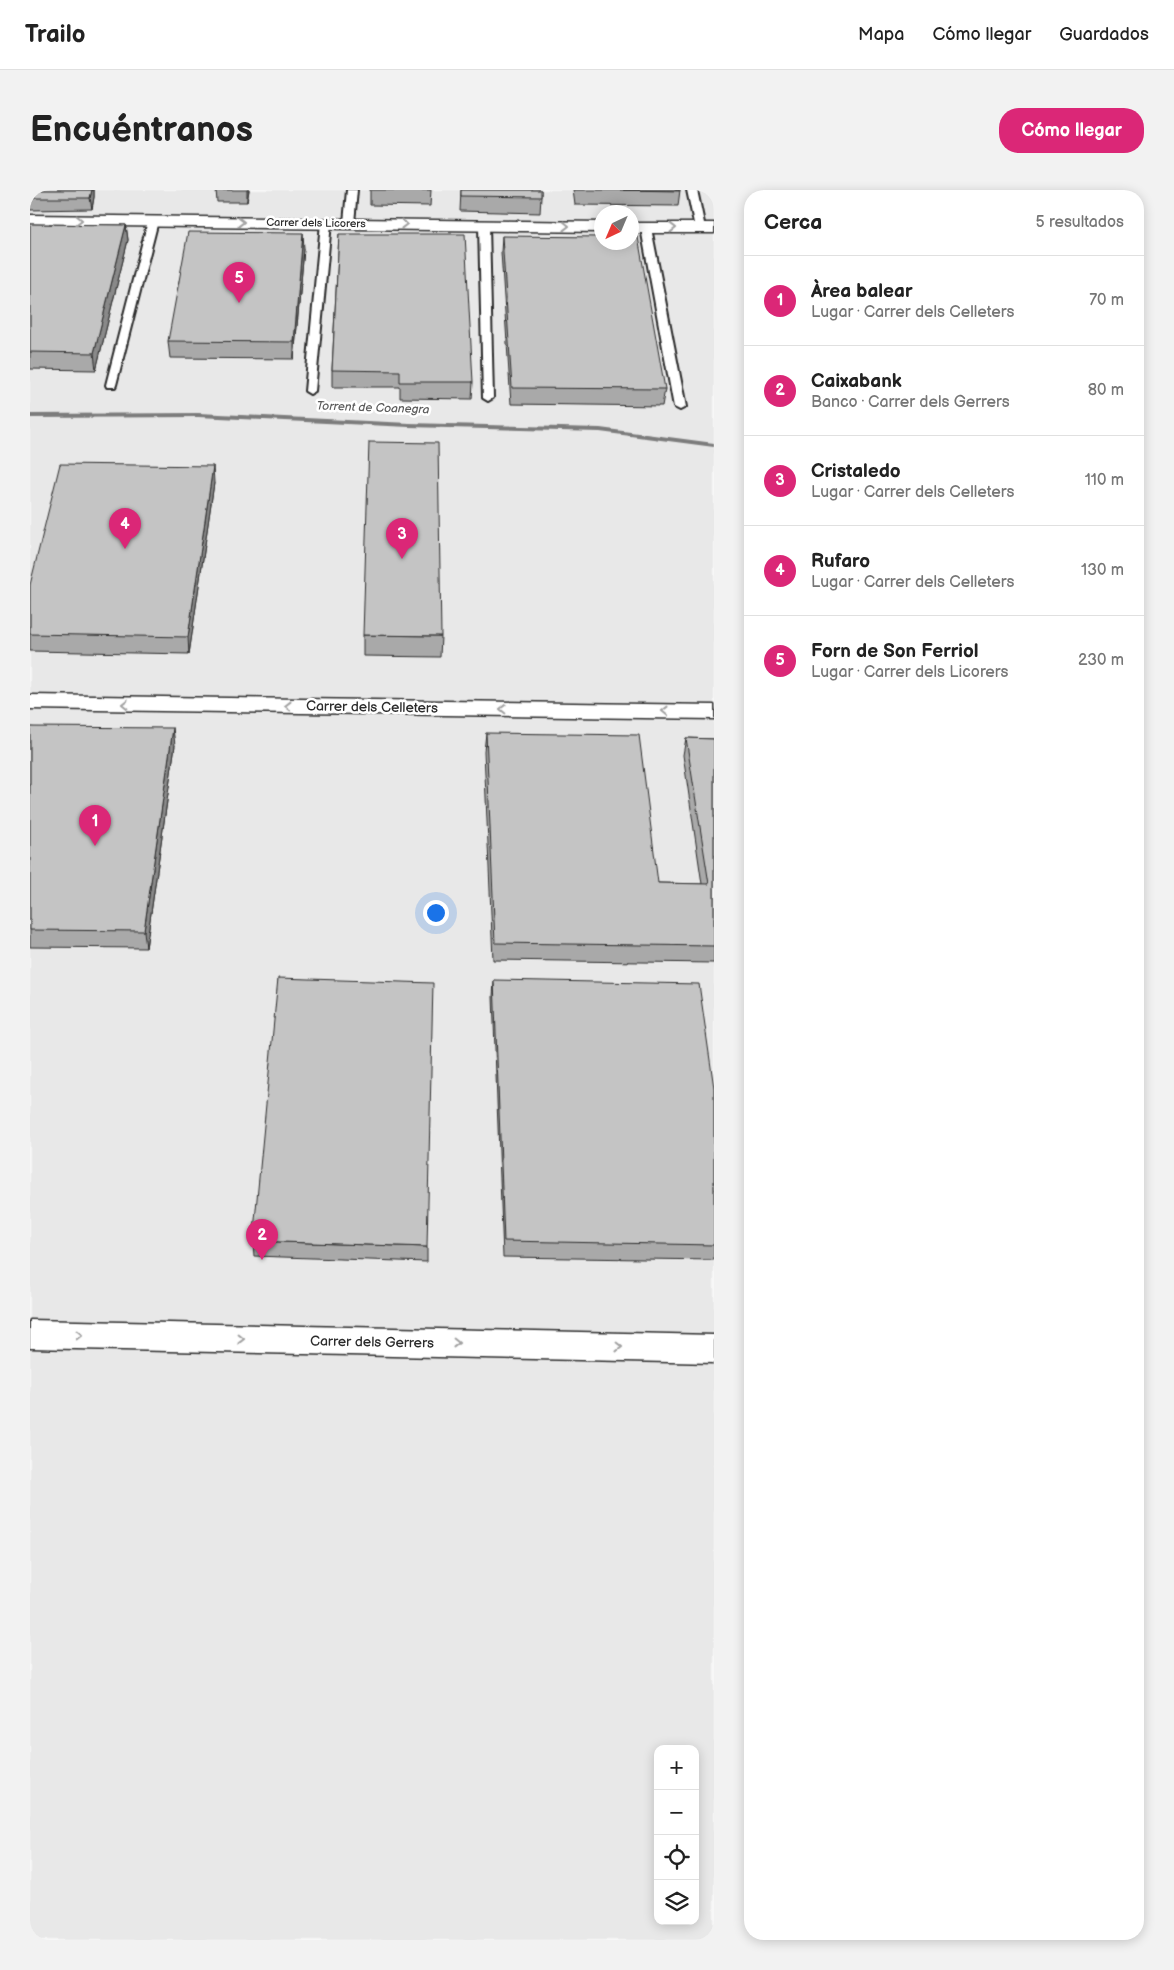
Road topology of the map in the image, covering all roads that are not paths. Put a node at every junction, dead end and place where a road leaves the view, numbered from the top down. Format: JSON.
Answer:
{"nodes":[{"id":1,"x":352,"y":190,"type":"edge"},
{"id":2,"x":692,"y":190,"type":"edge"},
{"id":3,"x":30,"y":220,"type":"edge"},
{"id":4,"x":153,"y":222,"type":"junction"},
{"id":5,"x":326,"y":223,"type":"junction"},
{"id":6,"x":349,"y":223,"type":"junction"},
{"id":7,"x":484,"y":225,"type":"junction"},
{"id":8,"x":594,"y":227,"type":"edge"},
{"id":9,"x":639,"y":228,"type":"edge"},
{"id":10,"x":707,"y":228,"type":"edge"},
{"id":11,"x":112,"y":385,"type":"dead end"},
{"id":12,"x":310,"y":391,"type":"dead end"},
{"id":13,"x":488,"y":398,"type":"dead end"},
{"id":14,"x":680,"y":407,"type":"dead end"},
{"id":15,"x":30,"y":702,"type":"edge"},
{"id":16,"x":714,"y":712,"type":"edge"},
{"id":17,"x":30,"y":1334,"type":"edge"},
{"id":18,"x":714,"y":1349,"type":"edge"}],
"edges":[{"from":1,"to":6,"type":"lane"},
{"from":2,"to":10,"type":"lane"},
{"from":3,"to":4,"type":"street","name":"Carrer dels Licorers","one_way":true},
{"from":4,"to":5,"type":"street","name":"Carrer dels Licorers","one_way":true},
{"from":4,"to":11,"type":"lane"},
{"from":5,"to":6,"type":"street","name":"Carrer dels Licorers"},
{"from":5,"to":12,"type":"lane"},
{"from":6,"to":7,"type":"street","name":"Carrer dels Licorers","one_way":true},
{"from":7,"to":8,"type":"street","name":"Carrer dels Licorers","one_way":true},
{"from":7,"to":13,"type":"lane"},
{"from":9,"to":10,"type":"street","one_way":true},
{"from":9,"to":14,"type":"lane"},
{"from":16,"to":15,"type":"street","name":"Carrer dels Celleters","one_way":true},
{"from":17,"to":18,"type":"street","name":"Carrer dels Gerrers","one_way":true}]}
